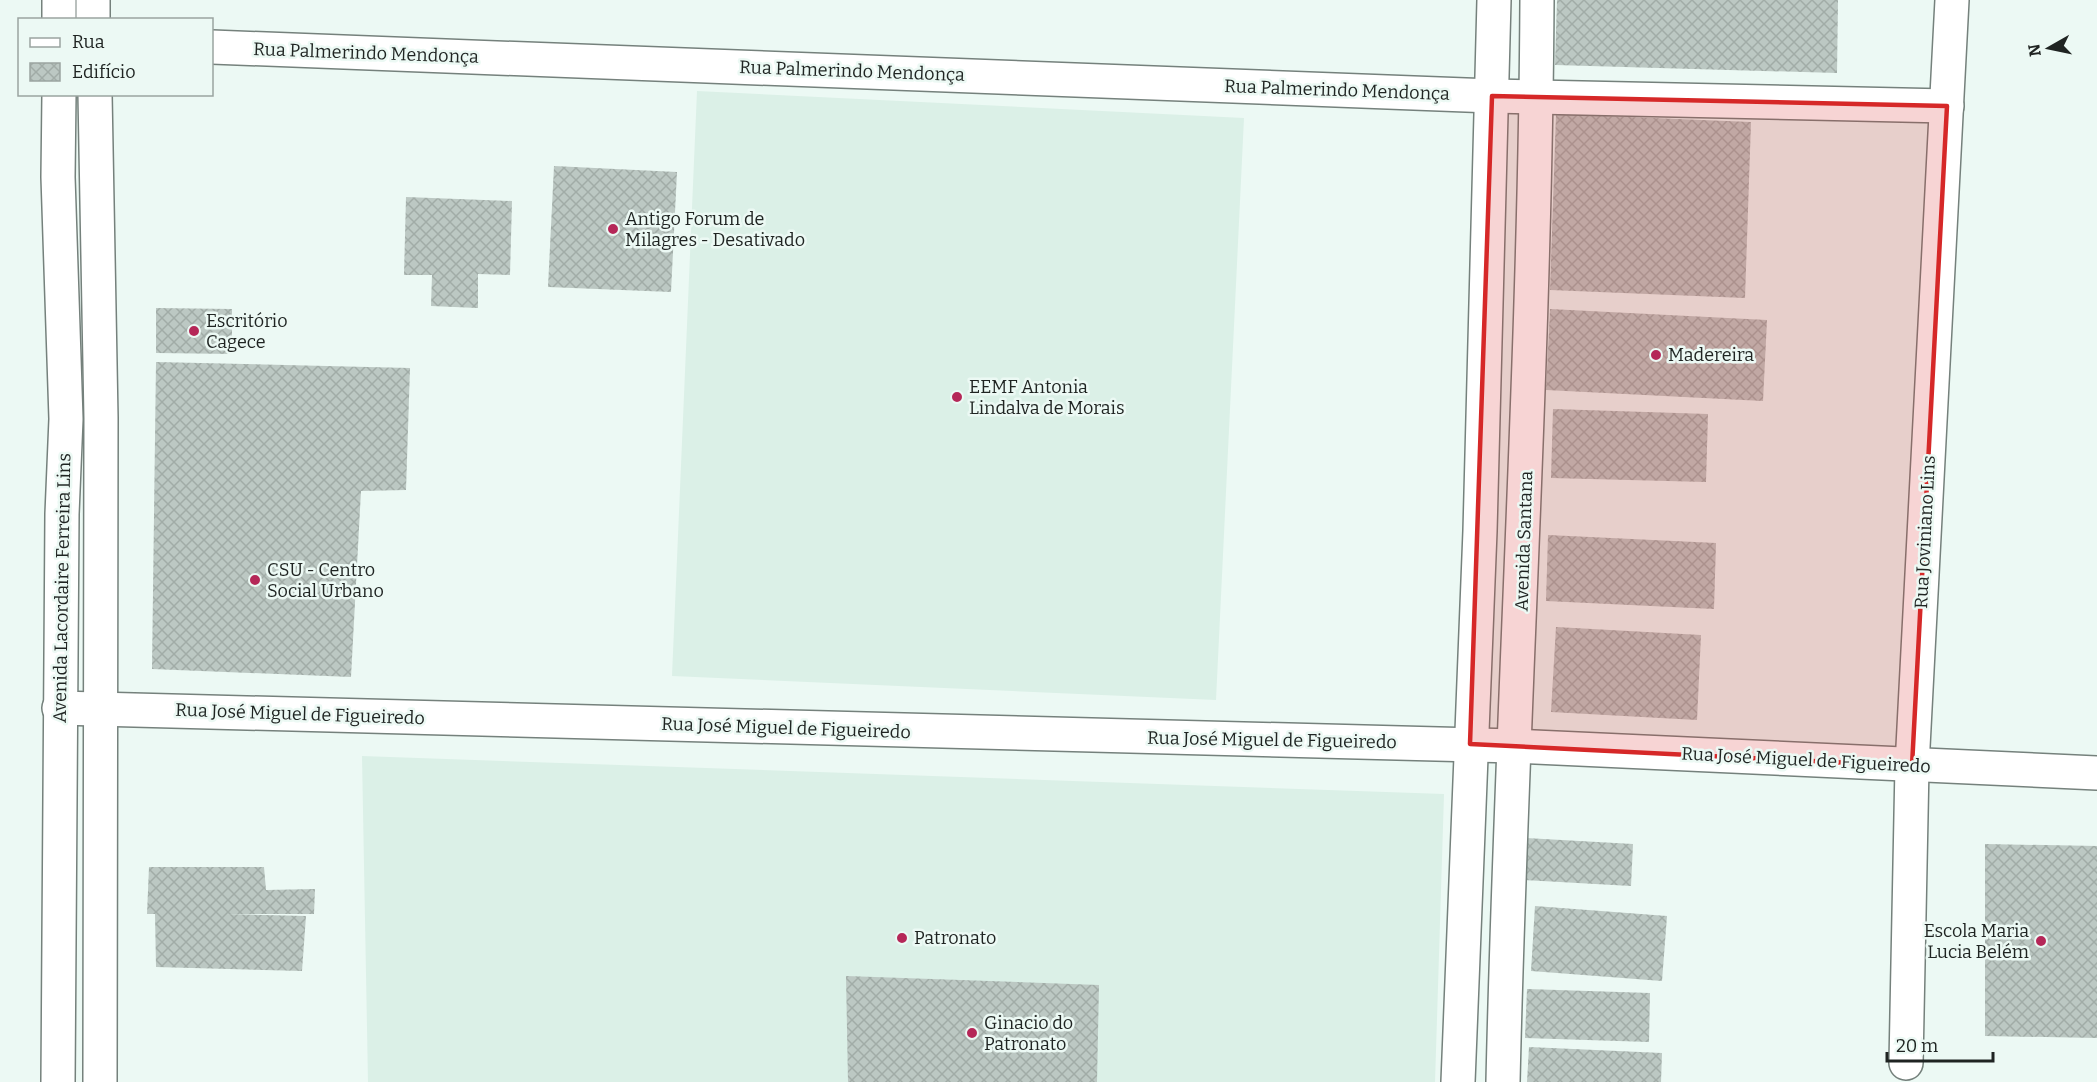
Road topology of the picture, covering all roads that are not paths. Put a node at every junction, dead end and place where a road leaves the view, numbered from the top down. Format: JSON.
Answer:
{"nodes":[{"id":1,"x":59,"y":0,"type":"edge"},
{"id":2,"x":93,"y":0,"type":"edge"},
{"id":3,"x":1494,"y":0,"type":"edge"},
{"id":4,"x":1537,"y":0,"type":"edge"},
{"id":5,"x":1952,"y":0,"type":"edge"},
{"id":6,"x":59,"y":18,"type":"edge"},
{"id":7,"x":93,"y":18,"type":"edge"},
{"id":8,"x":213,"y":47,"type":"edge"},
{"id":9,"x":59,"y":96,"type":"edge"},
{"id":10,"x":95,"y":96,"type":"edge"},
{"id":11,"x":1492,"y":96,"type":"junction"},
{"id":12,"x":1537,"y":96,"type":"junction"},
{"id":13,"x":1947,"y":106,"type":"junction"},
{"id":14,"x":96,"y":174,"type":"junction"},
{"id":15,"x":58,"y":177,"type":"junction"},
{"id":16,"x":99,"y":278,"type":"junction"},
{"id":17,"x":61,"y":281,"type":"junction"},
{"id":18,"x":1484,"y":352,"type":"junction"},
{"id":19,"x":1531,"y":352,"type":"junction"},
{"id":20,"x":101,"y":418,"type":"junction"},
{"id":21,"x":66,"y":419,"type":"junction"},
{"id":22,"x":101,"y":512,"type":"junction"},
{"id":23,"x":62,"y":514,"type":"junction"},
{"id":24,"x":1480,"y":531,"type":"junction"},
{"id":25,"x":1524,"y":531,"type":"junction"},
{"id":26,"x":59,"y":708,"type":"junction"},
{"id":27,"x":102,"y":708,"type":"junction"},
{"id":28,"x":1470,"y":744,"type":"junction"},
{"id":29,"x":1514,"y":746,"type":"junction"},
{"id":30,"x":1912,"y":766,"type":"junction"},
{"id":31,"x":2097,"y":773,"type":"edge"},
{"id":32,"x":60,"y":869,"type":"junction"},
{"id":33,"x":101,"y":871,"type":"junction"},
{"id":34,"x":1507,"y":893,"type":"junction"},
{"id":35,"x":1465,"y":895,"type":"junction"},
{"id":36,"x":59,"y":936,"type":"junction"},
{"id":37,"x":100,"y":936,"type":"junction"},
{"id":38,"x":1460,"y":1010,"type":"junction"},
{"id":39,"x":1505,"y":1011,"type":"junction"},
{"id":40,"x":58,"y":1020,"type":"junction"},
{"id":41,"x":100,"y":1021,"type":"junction"},
{"id":42,"x":1906,"y":1063,"type":"dead end"},
{"id":43,"x":58,"y":1082,"type":"edge"},
{"id":44,"x":100,"y":1082,"type":"edge"},
{"id":45,"x":1458,"y":1082,"type":"edge"},
{"id":46,"x":1503,"y":1082,"type":"edge"}],
"edges":[{"from":1,"to":6,"type":"street"},
{"from":2,"to":7,"type":"street"},
{"from":3,"to":11,"type":"street"},
{"from":4,"to":12,"type":"street","name":"Avenida Santana"},
{"from":5,"to":13,"type":"street","name":"Rua Joviniano Lins"},
{"from":8,"to":11,"type":"street","name":"Rua Palmerindo Mendonça"},
{"from":9,"to":15,"type":"street","name":"Avenida Lacordaire Ferreira Lins"},
{"from":10,"to":14,"type":"street","name":"Avenida Lacordaire Ferreira Lins"},
{"from":11,"to":12,"type":"street","name":"Rua Palmerindo Mendonça"},
{"from":11,"to":18,"type":"street"},
{"from":12,"to":13,"type":"street"},
{"from":12,"to":19,"type":"street","name":"Avenida Santana"},
{"from":13,"to":30,"type":"street","name":"Rua Joviniano Lins"},
{"from":14,"to":15,"type":"street"},
{"from":14,"to":16,"type":"street","name":"Avenida Lacordaire Ferreira Lins"},
{"from":15,"to":17,"type":"street","name":"Avenida Lacordaire Ferreira Lins"},
{"from":16,"to":17,"type":"street"},
{"from":16,"to":20,"type":"street","name":"Avenida Lacordaire Ferreira Lins"},
{"from":17,"to":21,"type":"street","name":"Avenida Lacordaire Ferreira Lins"},
{"from":18,"to":19,"type":"street"},
{"from":18,"to":24,"type":"street"},
{"from":19,"to":25,"type":"street","name":"Avenida Santana"},
{"from":20,"to":21,"type":"street"},
{"from":20,"to":22,"type":"street","name":"Avenida Lacordaire Ferreira Lins"},
{"from":21,"to":23,"type":"street","name":"Avenida Lacordaire Ferreira Lins"},
{"from":22,"to":23,"type":"street"},
{"from":22,"to":27,"type":"street","name":"Avenida Lacordaire Ferreira Lins"},
{"from":23,"to":26,"type":"street","name":"Avenida Lacordaire Ferreira Lins"},
{"from":24,"to":25,"type":"street"},
{"from":24,"to":28,"type":"street"},
{"from":25,"to":29,"type":"street","name":"Avenida Santana"},
{"from":26,"to":27,"type":"street","name":"Rua José Miguel de Figueiredo"},
{"from":26,"to":32,"type":"street","name":"Avenida Lacordaire Ferreira Lins"},
{"from":27,"to":28,"type":"street","name":"Rua José Miguel de Figueiredo"},
{"from":27,"to":33,"type":"street","name":"Avenida Lacordaire Ferreira Lins"},
{"from":28,"to":29,"type":"street","name":"Rua José Miguel de Figueiredo"},
{"from":28,"to":35,"type":"street"},
{"from":29,"to":30,"type":"street","name":"Rua José Miguel de Figueiredo"},
{"from":29,"to":34,"type":"street","name":"Avenida Santana"},
{"from":30,"to":31,"type":"street","name":"Rua José Miguel de Figueiredo"},
{"from":30,"to":42,"type":"street","name":"Rua Joviniano Lins"},
{"from":32,"to":33,"type":"street"},
{"from":32,"to":36,"type":"street","name":"Avenida Lacordaire Ferreira Lins"},
{"from":33,"to":37,"type":"street","name":"Avenida Lacordaire Ferreira Lins"},
{"from":34,"to":35,"type":"street"},
{"from":34,"to":39,"type":"street","name":"Avenida Santana"},
{"from":35,"to":38,"type":"street"},
{"from":36,"to":37,"type":"street"},
{"from":36,"to":40,"type":"street","name":"Avenida Lacordaire Ferreira Lins"},
{"from":37,"to":41,"type":"street","name":"Avenida Lacordaire Ferreira Lins"},
{"from":38,"to":39,"type":"street"},
{"from":38,"to":45,"type":"street"},
{"from":39,"to":46,"type":"street","name":"Avenida Santana"},
{"from":40,"to":41,"type":"street"},
{"from":40,"to":43,"type":"street","name":"Avenida Lacordaire Ferreira Lins"},
{"from":41,"to":44,"type":"street","name":"Avenida Lacordaire Ferreira Lins"}]}
